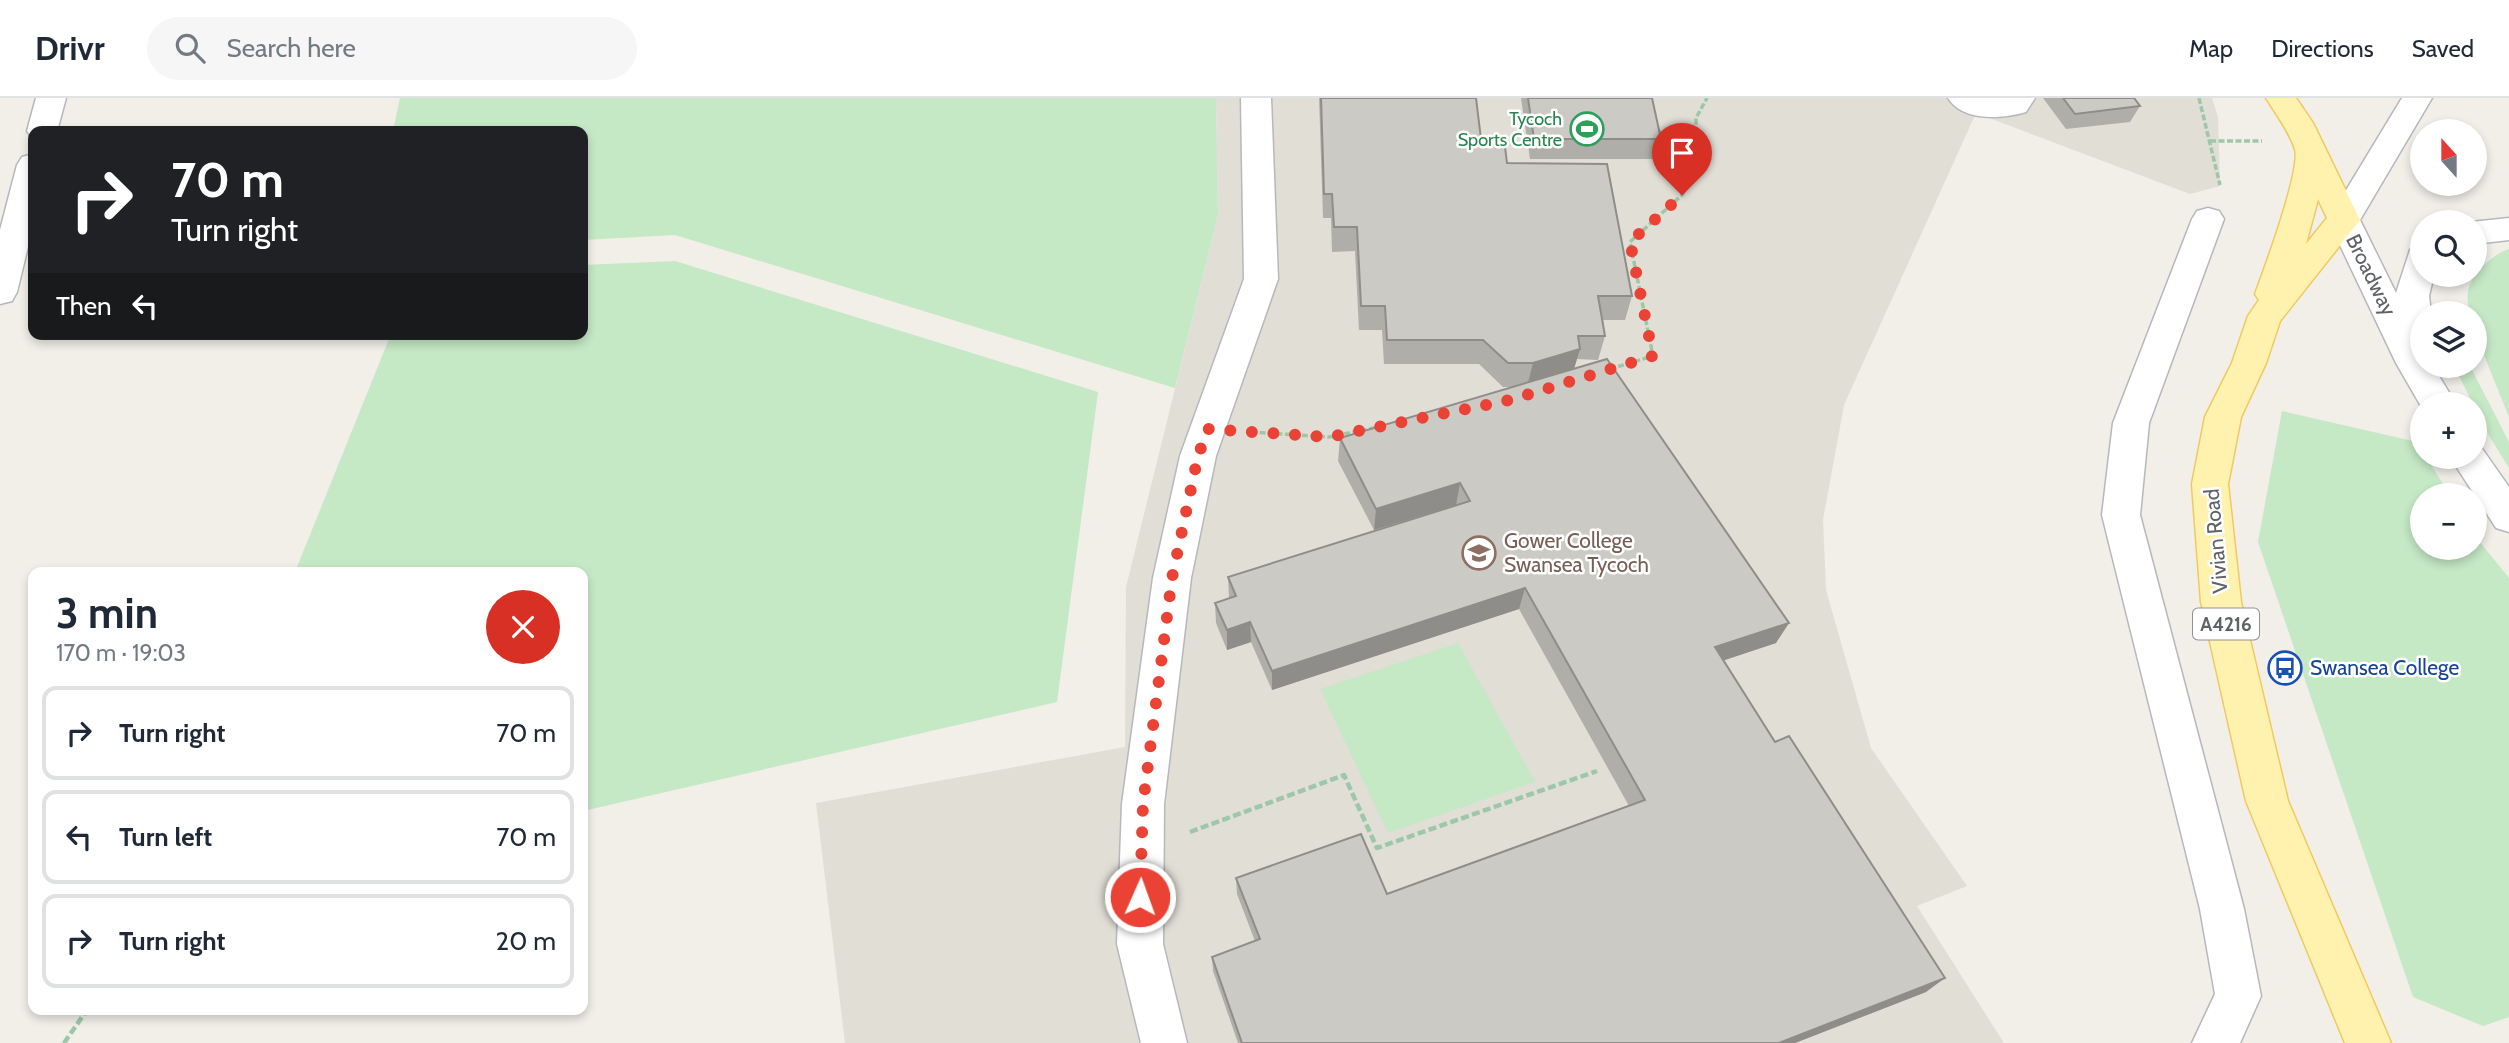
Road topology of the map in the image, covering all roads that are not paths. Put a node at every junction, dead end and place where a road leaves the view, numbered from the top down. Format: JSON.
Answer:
{"nodes":[{"id":1,"x":51,"y":98,"type":"edge"},
{"id":2,"x":1256,"y":98,"type":"edge"},
{"id":3,"x":1963,"y":98,"type":"edge"},
{"id":4,"x":2020,"y":98,"type":"edge"},
{"id":5,"x":2281,"y":98,"type":"edge"},
{"id":6,"x":2417,"y":98,"type":"edge"},
{"id":7,"x":43,"y":126,"type":"edge"},
{"id":8,"x":2312,"y":152,"type":"junction"},
{"id":9,"x":28,"y":184,"type":"edge"},
{"id":10,"x":2208,"y":219,"type":"dead end"},
{"id":11,"x":2344,"y":220,"type":"junction"},
{"id":12,"x":2509,"y":229,"type":"edge"},
{"id":13,"x":2487,"y":232,"type":"edge"},
{"id":14,"x":2414,"y":287,"type":"edge"},
{"id":15,"x":0,"y":292,"type":"edge"},
{"id":16,"x":2265,"y":316,"type":"junction"},
{"id":17,"x":2430,"y":391,"type":"edge"},
{"id":18,"x":2476,"y":469,"type":"edge"},
{"id":19,"x":2509,"y":517,"type":"edge"},
{"id":20,"x":1164,"y":1043,"type":"edge"},
{"id":21,"x":2215,"y":1043,"type":"edge"},
{"id":22,"x":2368,"y":1043,"type":"edge"}],
"edges":[{"from":1,"to":7,"type":"street"},
{"from":2,"to":20,"type":"street"},
{"from":3,"to":4,"type":"street"},
{"from":5,"to":8,"type":"main road"},
{"from":6,"to":11,"type":"street"},
{"from":8,"to":11,"type":"main road"},
{"from":8,"to":16,"type":"main road","number":"A4216"},
{"from":9,"to":15,"type":"street"},
{"from":10,"to":21,"type":"street"},
{"from":11,"to":16,"type":"main road","name":"Vivian Road","number":"A4216"},
{"from":11,"to":17,"type":"street","name":"Broadway"},
{"from":12,"to":13,"type":"street"},
{"from":14,"to":17,"type":"street"},
{"from":16,"to":22,"type":"main road","name":"Vivian Road","number":"A4216"},
{"from":18,"to":19,"type":"street"}]}
